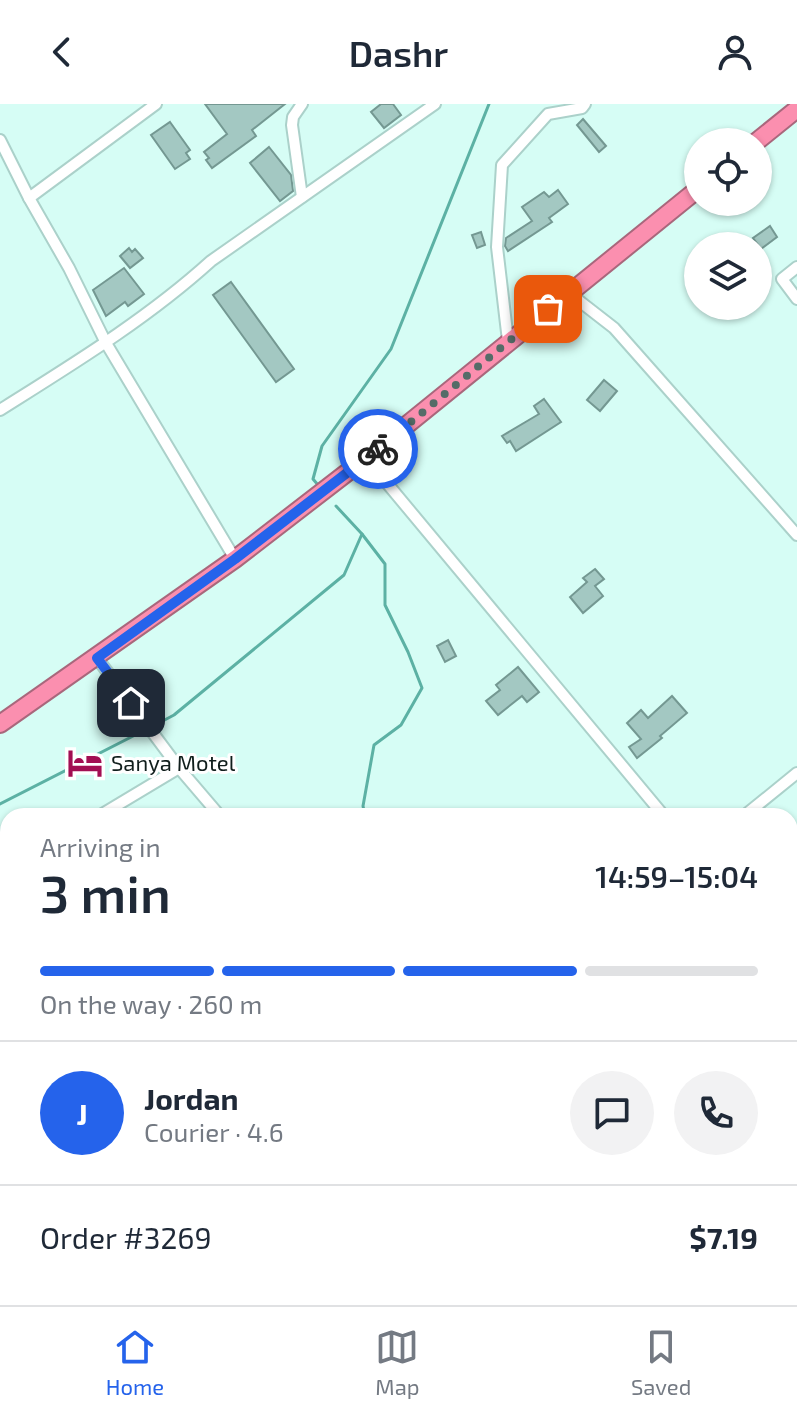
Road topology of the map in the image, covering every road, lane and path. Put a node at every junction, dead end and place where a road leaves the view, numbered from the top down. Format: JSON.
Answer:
{"nodes":[{"id":1,"x":156,"y":104,"type":"edge"},
{"id":2,"x":302,"y":104,"type":"edge"},
{"id":3,"x":435,"y":104,"type":"edge"},
{"id":4,"x":585,"y":104,"type":"edge"},
{"id":5,"x":797,"y":109,"type":"edge"},
{"id":6,"x":772,"y":129,"type":"edge"},
{"id":7,"x":0,"y":140,"type":"edge"},
{"id":8,"x":302,"y":197,"type":"junction"},
{"id":9,"x":29,"y":198,"type":"junction"},
{"id":10,"x":684,"y":200,"type":"edge"},
{"id":11,"x":797,"y":267,"type":"edge"},
{"id":12,"x":569,"y":293,"type":"junction"},
{"id":13,"x":797,"y":299,"type":"edge"},
{"id":14,"x":508,"y":341,"type":"junction"},
{"id":15,"x":106,"y":343,"type":"junction"},
{"id":16,"x":0,"y":410,"type":"edge"},
{"id":17,"x":366,"y":458,"type":"junction"},
{"id":18,"x":797,"y":535,"type":"edge"},
{"id":19,"x":235,"y":559,"type":"junction"},
{"id":20,"x":97,"y":658,"type":"junction"},
{"id":21,"x":0,"y":724,"type":"edge"},
{"id":22,"x":179,"y":768,"type":"junction"},
{"id":23,"x":797,"y":773,"type":"edge"},
{"id":24,"x":112,"y":808,"type":"edge"},
{"id":25,"x":213,"y":808,"type":"edge"},
{"id":26,"x":657,"y":808,"type":"edge"},
{"id":27,"x":754,"y":808,"type":"edge"}],
"edges":[{"from":1,"to":9,"type":"street"},
{"from":2,"to":8,"type":"street"},
{"from":3,"to":8,"type":"street"},
{"from":4,"to":14,"type":"street"},
{"from":5,"to":6,"type":"highway"},
{"from":7,"to":9,"type":"street"},
{"from":8,"to":15,"type":"street"},
{"from":9,"to":15,"type":"street"},
{"from":10,"to":12,"type":"highway"},
{"from":11,"to":13,"type":"street"},
{"from":12,"to":14,"type":"highway"},
{"from":12,"to":18,"type":"street"},
{"from":14,"to":17,"type":"highway"},
{"from":15,"to":16,"type":"street"},
{"from":15,"to":19,"type":"street"},
{"from":17,"to":19,"type":"highway"},
{"from":17,"to":26,"type":"street"},
{"from":19,"to":20,"type":"highway"},
{"from":20,"to":21,"type":"highway"},
{"from":20,"to":22,"type":"street"},
{"from":22,"to":24,"type":"street"},
{"from":22,"to":25,"type":"street"},
{"from":23,"to":27,"type":"street"}]}
